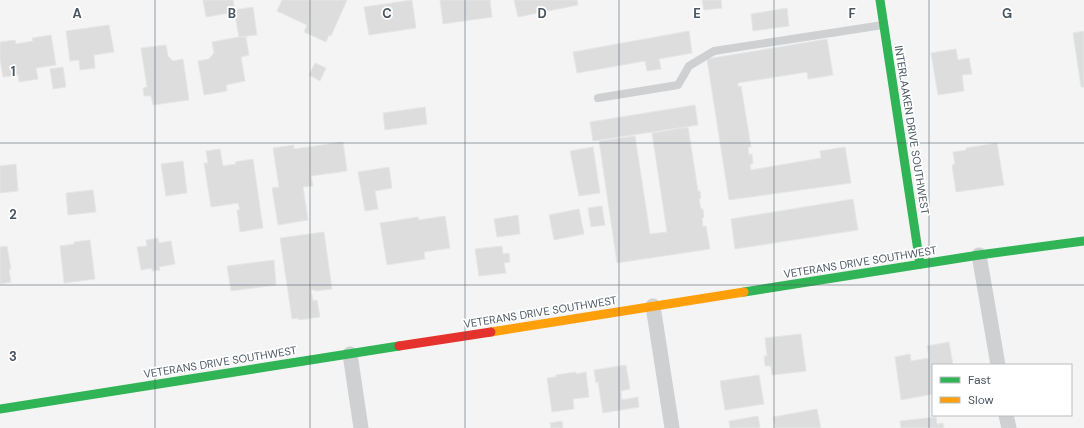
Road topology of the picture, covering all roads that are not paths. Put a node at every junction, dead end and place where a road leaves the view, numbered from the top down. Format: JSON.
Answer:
{"nodes":[{"id":1,"x":880,"y":0,"type":"edge"},
{"id":2,"x":884,"y":25,"type":"junction"},
{"id":3,"x":598,"y":98,"type":"dead end"},
{"id":4,"x":1084,"y":241,"type":"edge"},
{"id":5,"x":979,"y":255,"type":"junction"},
{"id":6,"x":920,"y":264,"type":"junction"},
{"id":7,"x":653,"y":306,"type":"junction"},
{"id":8,"x":350,"y":354,"type":"junction"},
{"id":9,"x":998,"y":364,"type":"edge"},
{"id":10,"x":0,"y":409,"type":"edge"},
{"id":11,"x":1006,"y":416,"type":"edge"},
{"id":12,"x":361,"y":428,"type":"edge"},
{"id":13,"x":672,"y":428,"type":"edge"},
{"id":14,"x":1009,"y":428,"type":"edge"}],
"edges":[{"from":1,"to":2,"type":"street","name":"INTERLAAKEN DRIVE SOUTHWEST"},
{"from":2,"to":3,"type":"lane"},
{"from":2,"to":6,"type":"street","name":"INTERLAAKEN DRIVE SOUTHWEST"},
{"from":4,"to":5,"type":"street","name":"VETERANS DRIVE SOUTHWEST"},
{"from":5,"to":6,"type":"street","name":"VETERANS DRIVE SOUTHWEST"},
{"from":5,"to":9,"type":"street"},
{"from":6,"to":7,"type":"street","name":"VETERANS DRIVE SOUTHWEST"},
{"from":7,"to":8,"type":"street","name":"VETERANS DRIVE SOUTHWEST"},
{"from":7,"to":13,"type":"street"},
{"from":8,"to":10,"type":"street","name":"VETERANS DRIVE SOUTHWEST"},
{"from":8,"to":12,"type":"street"},
{"from":11,"to":14,"type":"street"}]}
